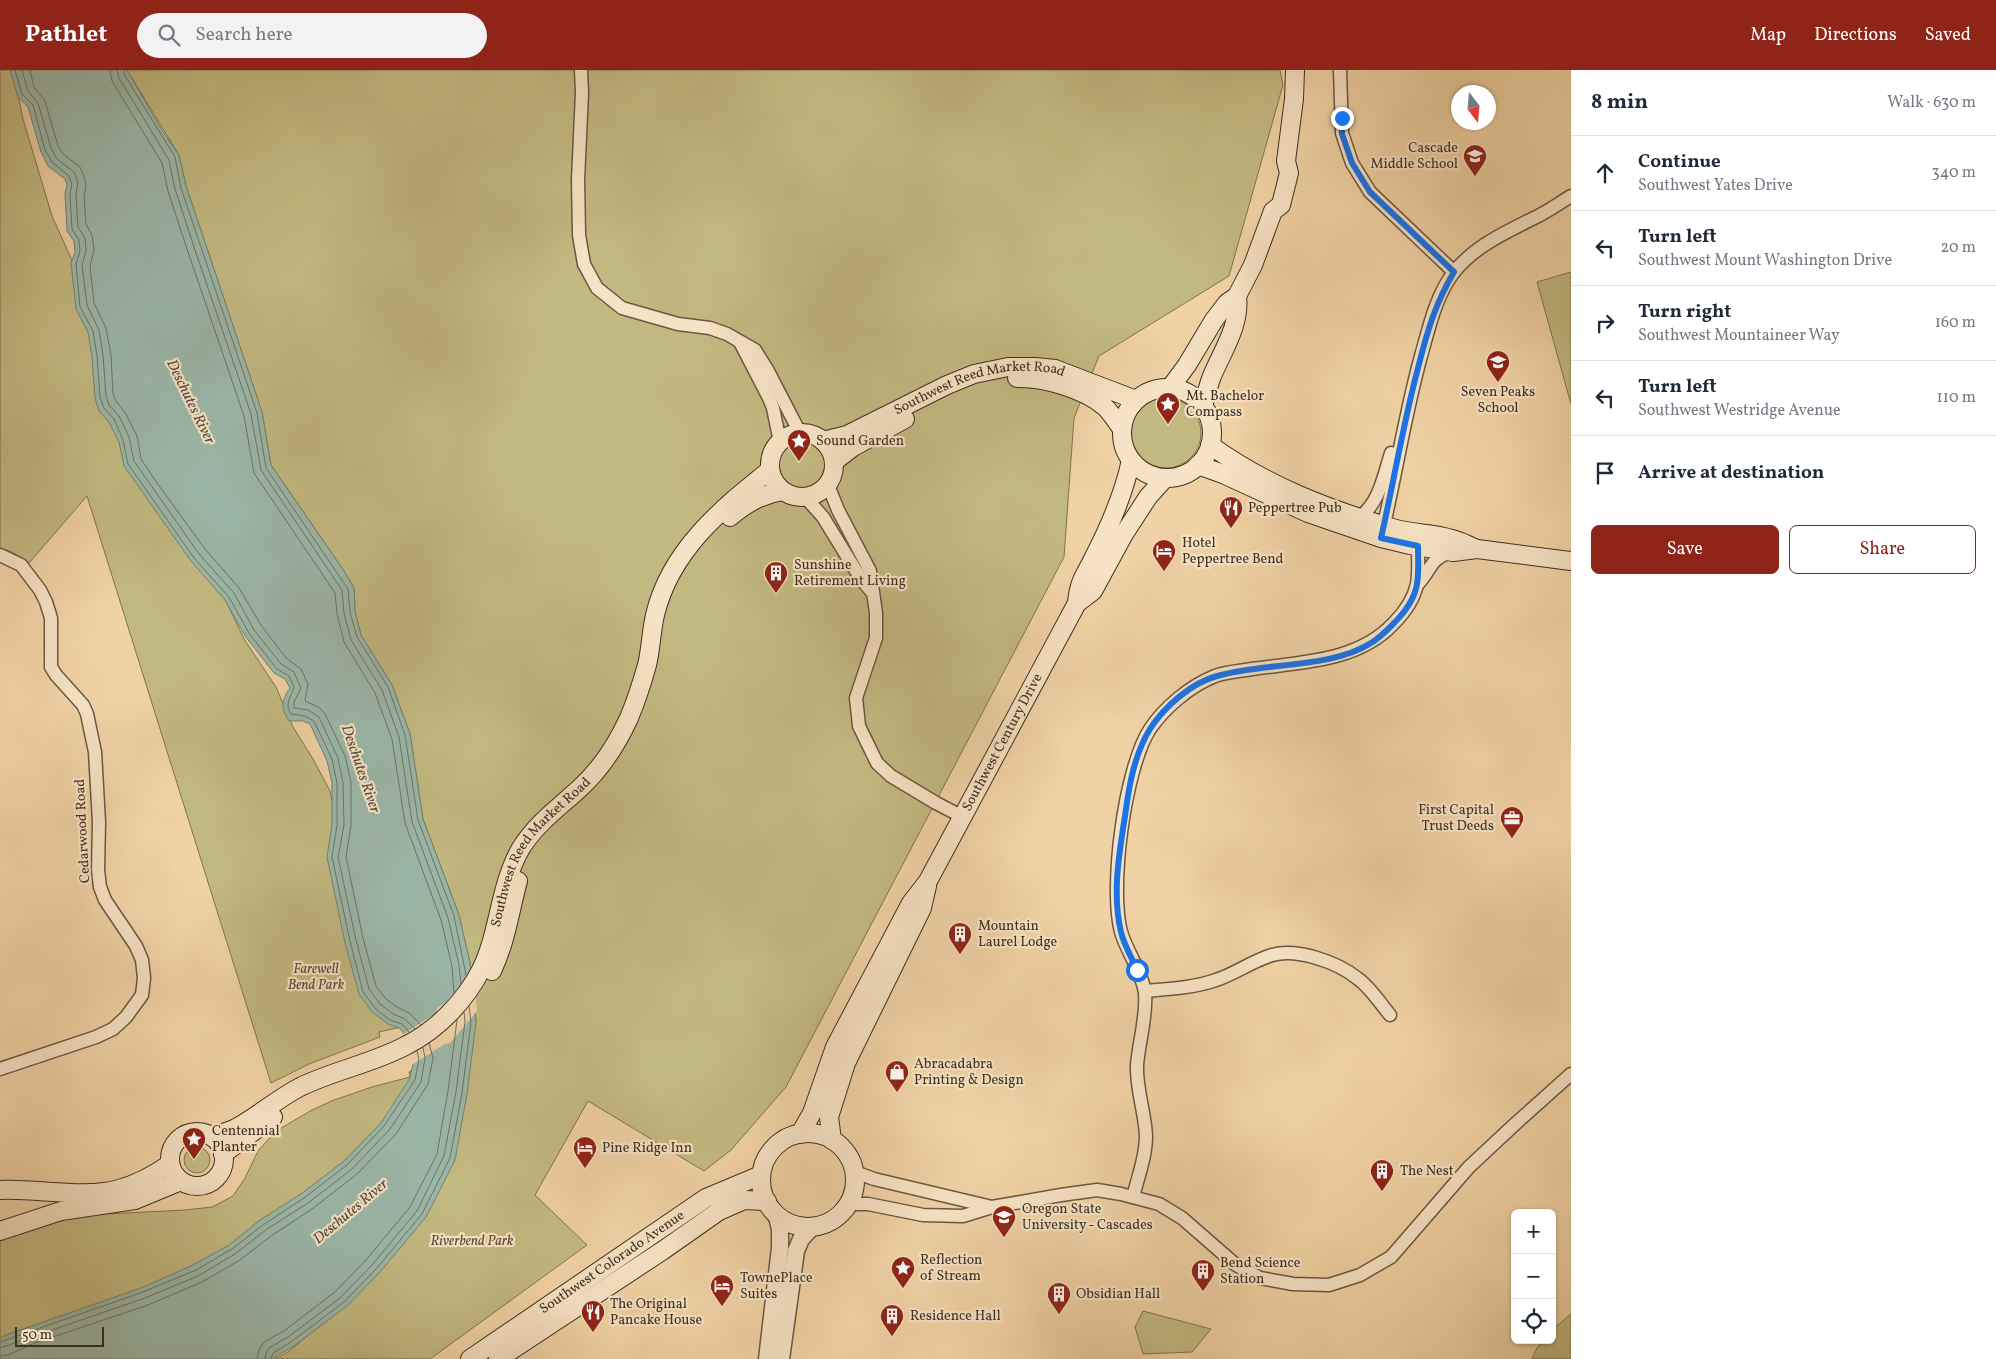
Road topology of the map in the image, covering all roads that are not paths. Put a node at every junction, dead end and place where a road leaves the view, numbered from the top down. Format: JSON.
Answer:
{"nodes":[{"id":1,"x":581,"y":70,"type":"edge"},
{"id":2,"x":1295,"y":70,"type":"edge"},
{"id":3,"x":1340,"y":70,"type":"edge"},
{"id":4,"x":1571,"y":196,"type":"edge"},
{"id":5,"x":1454,"y":272,"type":"junction"},
{"id":6,"x":1237,"y":296,"type":"junction"},
{"id":7,"x":740,"y":342,"type":"junction"},
{"id":8,"x":1170,"y":388,"type":"junction"},
{"id":9,"x":1136,"y":400,"type":"junction"},
{"id":10,"x":1202,"y":406,"type":"junction"},
{"id":11,"x":1407,"y":408,"type":"junction"},
{"id":12,"x":1122,"y":429,"type":"junction"},
{"id":13,"x":800,"y":433,"type":"junction"},
{"id":14,"x":823,"y":441,"type":"junction"},
{"id":15,"x":780,"y":442,"type":"junction"},
{"id":16,"x":1210,"y":445,"type":"junction"},
{"id":17,"x":1130,"y":460,"type":"junction"},
{"id":18,"x":834,"y":461,"type":"junction"},
{"id":19,"x":1198,"y":465,"type":"junction"},
{"id":20,"x":770,"y":470,"type":"junction"},
{"id":21,"x":1165,"y":478,"type":"junction"},
{"id":22,"x":828,"y":485,"type":"junction"},
{"id":23,"x":782,"y":492,"type":"junction"},
{"id":24,"x":806,"y":498,"type":"junction"},
{"id":25,"x":1358,"y":518,"type":"junction"},
{"id":26,"x":1382,"y":531,"type":"junction"},
{"id":27,"x":1418,"y":546,"type":"junction"},
{"id":28,"x":1477,"y":549,"type":"junction"},
{"id":29,"x":1453,"y":552,"type":"junction"},
{"id":30,"x":0,"y":555,"type":"edge"},
{"id":31,"x":1571,"y":562,"type":"edge"},
{"id":32,"x":1417,"y":585,"type":"junction"},
{"id":33,"x":872,"y":592,"type":"junction"},
{"id":34,"x":1077,"y":603,"type":"junction"},
{"id":35,"x":963,"y":817,"type":"junction"},
{"id":36,"x":928,"y":881,"type":"junction"},
{"id":37,"x":1145,"y":991,"type":"junction"},
{"id":38,"x":1390,"y":1015,"type":"dead end"},
{"id":39,"x":0,"y":1069,"type":"edge"},
{"id":40,"x":1571,"y":1074,"type":"edge"},
{"id":41,"x":316,"y":1086,"type":"junction"},
{"id":42,"x":800,"y":1134,"type":"junction"},
{"id":43,"x":212,"y":1137,"type":"junction"},
{"id":44,"x":832,"y":1140,"type":"junction"},
{"id":45,"x":223,"y":1154,"type":"junction"},
{"id":46,"x":170,"y":1164,"type":"junction"},
{"id":47,"x":855,"y":1172,"type":"junction"},
{"id":48,"x":761,"y":1176,"type":"junction"},
{"id":49,"x":181,"y":1181,"type":"junction"},
{"id":50,"x":0,"y":1190,"type":"edge"},
{"id":51,"x":1133,"y":1197,"type":"junction"},
{"id":52,"x":767,"y":1201,"type":"junction"},
{"id":53,"x":849,"y":1204,"type":"junction"},
{"id":54,"x":992,"y":1207,"type":"junction"},
{"id":55,"x":777,"y":1217,"type":"junction"},
{"id":56,"x":811,"y":1228,"type":"junction"},
{"id":57,"x":0,"y":1231,"type":"edge"},
{"id":58,"x":476,"y":1358,"type":"edge"},
{"id":59,"x":498,"y":1359,"type":"edge"},
{"id":60,"x":768,"y":1359,"type":"edge"},
{"id":61,"x":781,"y":1359,"type":"edge"}],
"edges":[{"from":1,"to":7,"type":"street"},
{"from":2,"to":6,"type":"main road"},
{"from":3,"to":5,"type":"street"},
{"from":4,"to":5,"type":"street"},
{"from":5,"to":11,"type":"street"},
{"from":6,"to":8,"type":"main road"},
{"from":6,"to":10,"type":"main road"},
{"from":7,"to":13,"type":"street"},
{"from":7,"to":15,"type":"street"},
{"from":8,"to":9,"type":"main road"},
{"from":8,"to":10,"type":"main road"},
{"from":9,"to":12,"type":"main road"},
{"from":9,"to":14,"type":"main road","name":"Southwest Reed Market Road"},
{"from":10,"to":16,"type":"main road"},
{"from":11,"to":25,"type":"street"},
{"from":11,"to":26,"type":"street"},
{"from":12,"to":17,"type":"main road"},
{"from":12,"to":18,"type":"main road","name":"Southwest Reed Market Road"},
{"from":13,"to":14,"type":"main road"},
{"from":13,"to":15,"type":"main road"},
{"from":14,"to":18,"type":"main road"},
{"from":15,"to":20,"type":"main road"},
{"from":16,"to":19,"type":"main road"},
{"from":16,"to":25,"type":"main road"},
{"from":17,"to":21,"type":"main road"},
{"from":17,"to":34,"type":"main road","name":"Southwest Century Drive"},
{"from":18,"to":22,"type":"main road"},
{"from":19,"to":21,"type":"main road"},
{"from":19,"to":26,"type":"main road"},
{"from":20,"to":23,"type":"main road"},
{"from":20,"to":41,"type":"main road","name":"Southwest Reed Market Road"},
{"from":21,"to":34,"type":"main road","name":"Southwest Century Drive"},
{"from":22,"to":24,"type":"main road"},
{"from":22,"to":33,"type":"street"},
{"from":23,"to":24,"type":"main road","name":"Southwest Reed Market Road"},
{"from":23,"to":41,"type":"main road","name":"Southwest Reed Market Road"},
{"from":24,"to":33,"type":"street"},
{"from":25,"to":26,"type":"main road"},
{"from":26,"to":27,"type":"main road"},
{"from":26,"to":28,"type":"main road"},
{"from":27,"to":29,"type":"main road"},
{"from":27,"to":32,"type":"street"},
{"from":28,"to":29,"type":"main road"},
{"from":28,"to":31,"type":"main road"},
{"from":29,"to":32,"type":"street"},
{"from":30,"to":39,"type":"street","name":"Cedarwood Road"},
{"from":32,"to":37,"type":"street"},
{"from":33,"to":35,"type":"street"},
{"from":34,"to":35,"type":"main road","name":"Southwest Century Drive"},
{"from":35,"to":36,"type":"main road","name":"Southwest Century Drive"},
{"from":36,"to":42,"type":"main road","name":"Southwest Century Drive"},
{"from":36,"to":44,"type":"main road","name":"Southwest Century Drive"},
{"from":37,"to":38,"type":"street"},
{"from":37,"to":51,"type":"street"},
{"from":40,"to":51,"type":"street"},
{"from":41,"to":43,"type":"main road","name":"Southwest Reed Market Road"},
{"from":41,"to":45,"type":"main road","name":"Southwest Reed Market Road"},
{"from":42,"to":44,"type":"main road"},
{"from":42,"to":48,"type":"main road"},
{"from":43,"to":45,"type":"main road"},
{"from":43,"to":46,"type":"main road","name":"Southwest Reed Market Road"},
{"from":44,"to":47,"type":"main road"},
{"from":45,"to":49,"type":"main road"},
{"from":46,"to":49,"type":"main road"},
{"from":46,"to":50,"type":"main road"},
{"from":47,"to":53,"type":"main road"},
{"from":47,"to":54,"type":"street"},
{"from":48,"to":52,"type":"main road"},
{"from":48,"to":58,"type":"main road","name":"Southwest Colorado Avenue"},
{"from":49,"to":57,"type":"main road"},
{"from":51,"to":54,"type":"street"},
{"from":52,"to":55,"type":"main road"},
{"from":52,"to":59,"type":"main road","name":"Southwest Colorado Avenue"},
{"from":53,"to":54,"type":"street"},
{"from":53,"to":56,"type":"main road"},
{"from":55,"to":56,"type":"main road"},
{"from":55,"to":60,"type":"street"},
{"from":56,"to":61,"type":"street"}]}
